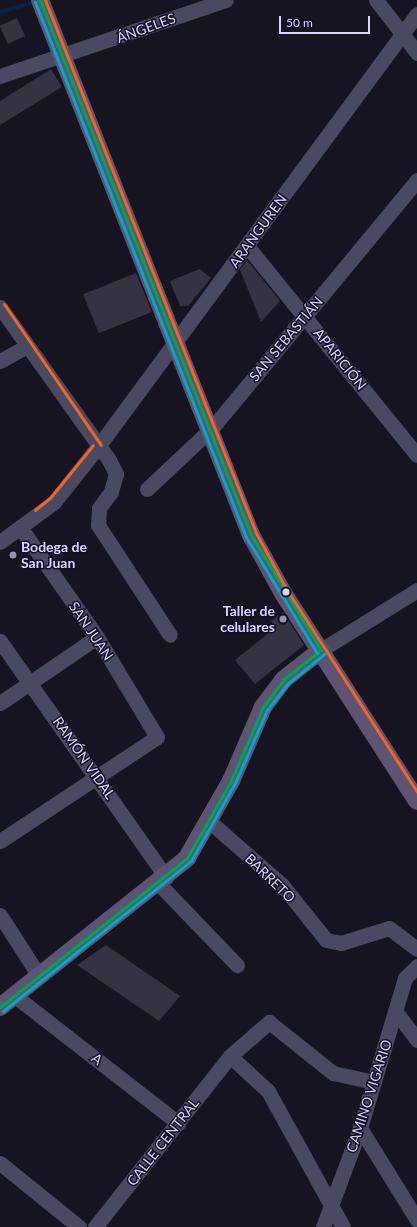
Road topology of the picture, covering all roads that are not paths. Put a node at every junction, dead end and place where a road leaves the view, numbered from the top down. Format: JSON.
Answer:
{"nodes":[{"id":1,"x":40,"y":0,"type":"edge"},
{"id":2,"x":226,"y":0,"type":"edge"},
{"id":3,"x":376,"y":0,"type":"edge"},
{"id":4,"x":417,"y":14,"type":"edge"},
{"id":5,"x":402,"y":34,"type":"junction"},
{"id":6,"x":417,"y":54,"type":"edge"},
{"id":7,"x":65,"y":57,"type":"junction"},
{"id":8,"x":0,"y":76,"type":"edge"},
{"id":9,"x":417,"y":180,"type":"edge"},
{"id":10,"x":247,"y":246,"type":"junction"},
{"id":11,"x":0,"y":307,"type":"edge"},
{"id":12,"x":305,"y":316,"type":"junction"},
{"id":13,"x":175,"y":342,"type":"junction"},
{"id":14,"x":27,"y":346,"type":"junction"},
{"id":15,"x":0,"y":361,"type":"edge"},
{"id":16,"x":212,"y":428,"type":"junction"},
{"id":17,"x":97,"y":448,"type":"junction"},
{"id":18,"x":416,"y":452,"type":"edge"},
{"id":19,"x":147,"y":489,"type":"dead end"},
{"id":20,"x":20,"y":527,"type":"junction"},
{"id":21,"x":0,"y":542,"type":"edge"},
{"id":22,"x":417,"y":590,"type":"edge"},
{"id":23,"x":170,"y":635,"type":"dead end"},
{"id":24,"x":97,"y":637,"type":"junction"},
{"id":25,"x":0,"y":641,"type":"edge"},
{"id":26,"x":321,"y":650,"type":"junction"},
{"id":27,"x":30,"y":682,"type":"junction"},
{"id":28,"x":0,"y":703,"type":"edge"},
{"id":29,"x":98,"y":779,"type":"junction"},
{"id":30,"x":417,"y":801,"type":"edge"},
{"id":31,"x":209,"y":821,"type":"junction"},
{"id":32,"x":0,"y":841,"type":"edge"},
{"id":33,"x":162,"y":880,"type":"junction"},
{"id":34,"x":0,"y":915,"type":"edge"},
{"id":35,"x":417,"y":949,"type":"edge"},
{"id":36,"x":237,"y":964,"type":"dead end"},
{"id":37,"x":417,"y":966,"type":"edge"},
{"id":38,"x":39,"y":976,"type":"junction"},
{"id":39,"x":15,"y":996,"type":"junction"},
{"id":40,"x":0,"y":1007,"type":"edge"},
{"id":41,"x":396,"y":1012,"type":"junction"},
{"id":42,"x":417,"y":1040,"type":"edge"},
{"id":43,"x":230,"y":1056,"type":"junction"},
{"id":44,"x":374,"y":1082,"type":"junction"},
{"id":45,"x":178,"y":1123,"type":"junction"},
{"id":46,"x":360,"y":1128,"type":"junction"},
{"id":47,"x":0,"y":1163,"type":"edge"},
{"id":48,"x":331,"y":1210,"type":"junction"},
{"id":49,"x":417,"y":1220,"type":"edge"},
{"id":50,"x":79,"y":1227,"type":"edge"},
{"id":51,"x":95,"y":1227,"type":"edge"},
{"id":52,"x":323,"y":1227,"type":"edge"},
{"id":53,"x":343,"y":1227,"type":"edge"}],
"edges":[{"from":1,"to":7,"type":"main road"},
{"from":2,"to":7,"type":"street","name":"ÁNGELES"},
{"from":3,"to":5,"type":"street"},
{"from":4,"to":5,"type":"street","name":"ARANGUREN"},
{"from":5,"to":6,"type":"street"},
{"from":5,"to":10,"type":"street","name":"ARANGUREN"},
{"from":7,"to":8,"type":"street","name":"ÁNGELES"},
{"from":7,"to":13,"type":"main road"},
{"from":9,"to":12,"type":"street","name":"SAN SEBASTIÁN"},
{"from":10,"to":12,"type":"street","name":"APARICIÓN"},
{"from":10,"to":13,"type":"street","name":"ARANGUREN"},
{"from":11,"to":14,"type":"street"},
{"from":12,"to":16,"type":"street","name":"SAN SEBASTIÁN"},
{"from":12,"to":18,"type":"street","name":"APARICIÓN"},
{"from":13,"to":16,"type":"main road"},
{"from":13,"to":17,"type":"street","name":"ARANGUREN"},
{"from":14,"to":15,"type":"street"},
{"from":14,"to":17,"type":"street"},
{"from":16,"to":19,"type":"street","name":"SAN SEBASTIÁN"},
{"from":16,"to":26,"type":"main road"},
{"from":17,"to":20,"type":"street","name":"ARANGUREN"},
{"from":17,"to":23,"type":"street"},
{"from":20,"to":21,"type":"street"},
{"from":20,"to":24,"type":"street","name":"SAN JUAN"},
{"from":22,"to":26,"type":"street"},
{"from":24,"to":27,"type":"street"},
{"from":24,"to":29,"type":"street","name":"SAN JUAN"},
{"from":25,"to":27,"type":"street","name":"RAMÓN VIDAL"},
{"from":26,"to":30,"type":"main road"},
{"from":26,"to":31,"type":"main road"},
{"from":27,"to":28,"type":"street"},
{"from":27,"to":29,"type":"street","name":"RAMÓN VIDAL"},
{"from":29,"to":32,"type":"street"},
{"from":29,"to":33,"type":"street","name":"RAMÓN VIDAL"},
{"from":31,"to":33,"type":"main road"},
{"from":31,"to":35,"type":"street","name":"BARRETO"},
{"from":33,"to":36,"type":"street","name":"RAMÓN VIDAL"},
{"from":33,"to":38,"type":"main road"},
{"from":34,"to":38,"type":"street"},
{"from":37,"to":41,"type":"street","name":"CAMINO VIGARIO"},
{"from":38,"to":39,"type":"main road"},
{"from":39,"to":40,"type":"main road"},
{"from":39,"to":45,"type":"street","name":"A"},
{"from":41,"to":42,"type":"street"},
{"from":41,"to":44,"type":"street","name":"CAMINO VIGARIO"},
{"from":43,"to":44,"type":"street","name":"CALLE CENTRAL"},
{"from":43,"to":45,"type":"street","name":"CALLE CENTRAL"},
{"from":43,"to":48,"type":"street"},
{"from":44,"to":46,"type":"street","name":"CAMINO VIGARIO"},
{"from":45,"to":51,"type":"street","name":"CALLE CENTRAL"},
{"from":46,"to":48,"type":"street","name":"CAMINO VIGARIO"},
{"from":46,"to":49,"type":"street"},
{"from":47,"to":50,"type":"street"},
{"from":48,"to":52,"type":"street","name":"CAMINO VIGARIO"},
{"from":48,"to":53,"type":"street"}]}
